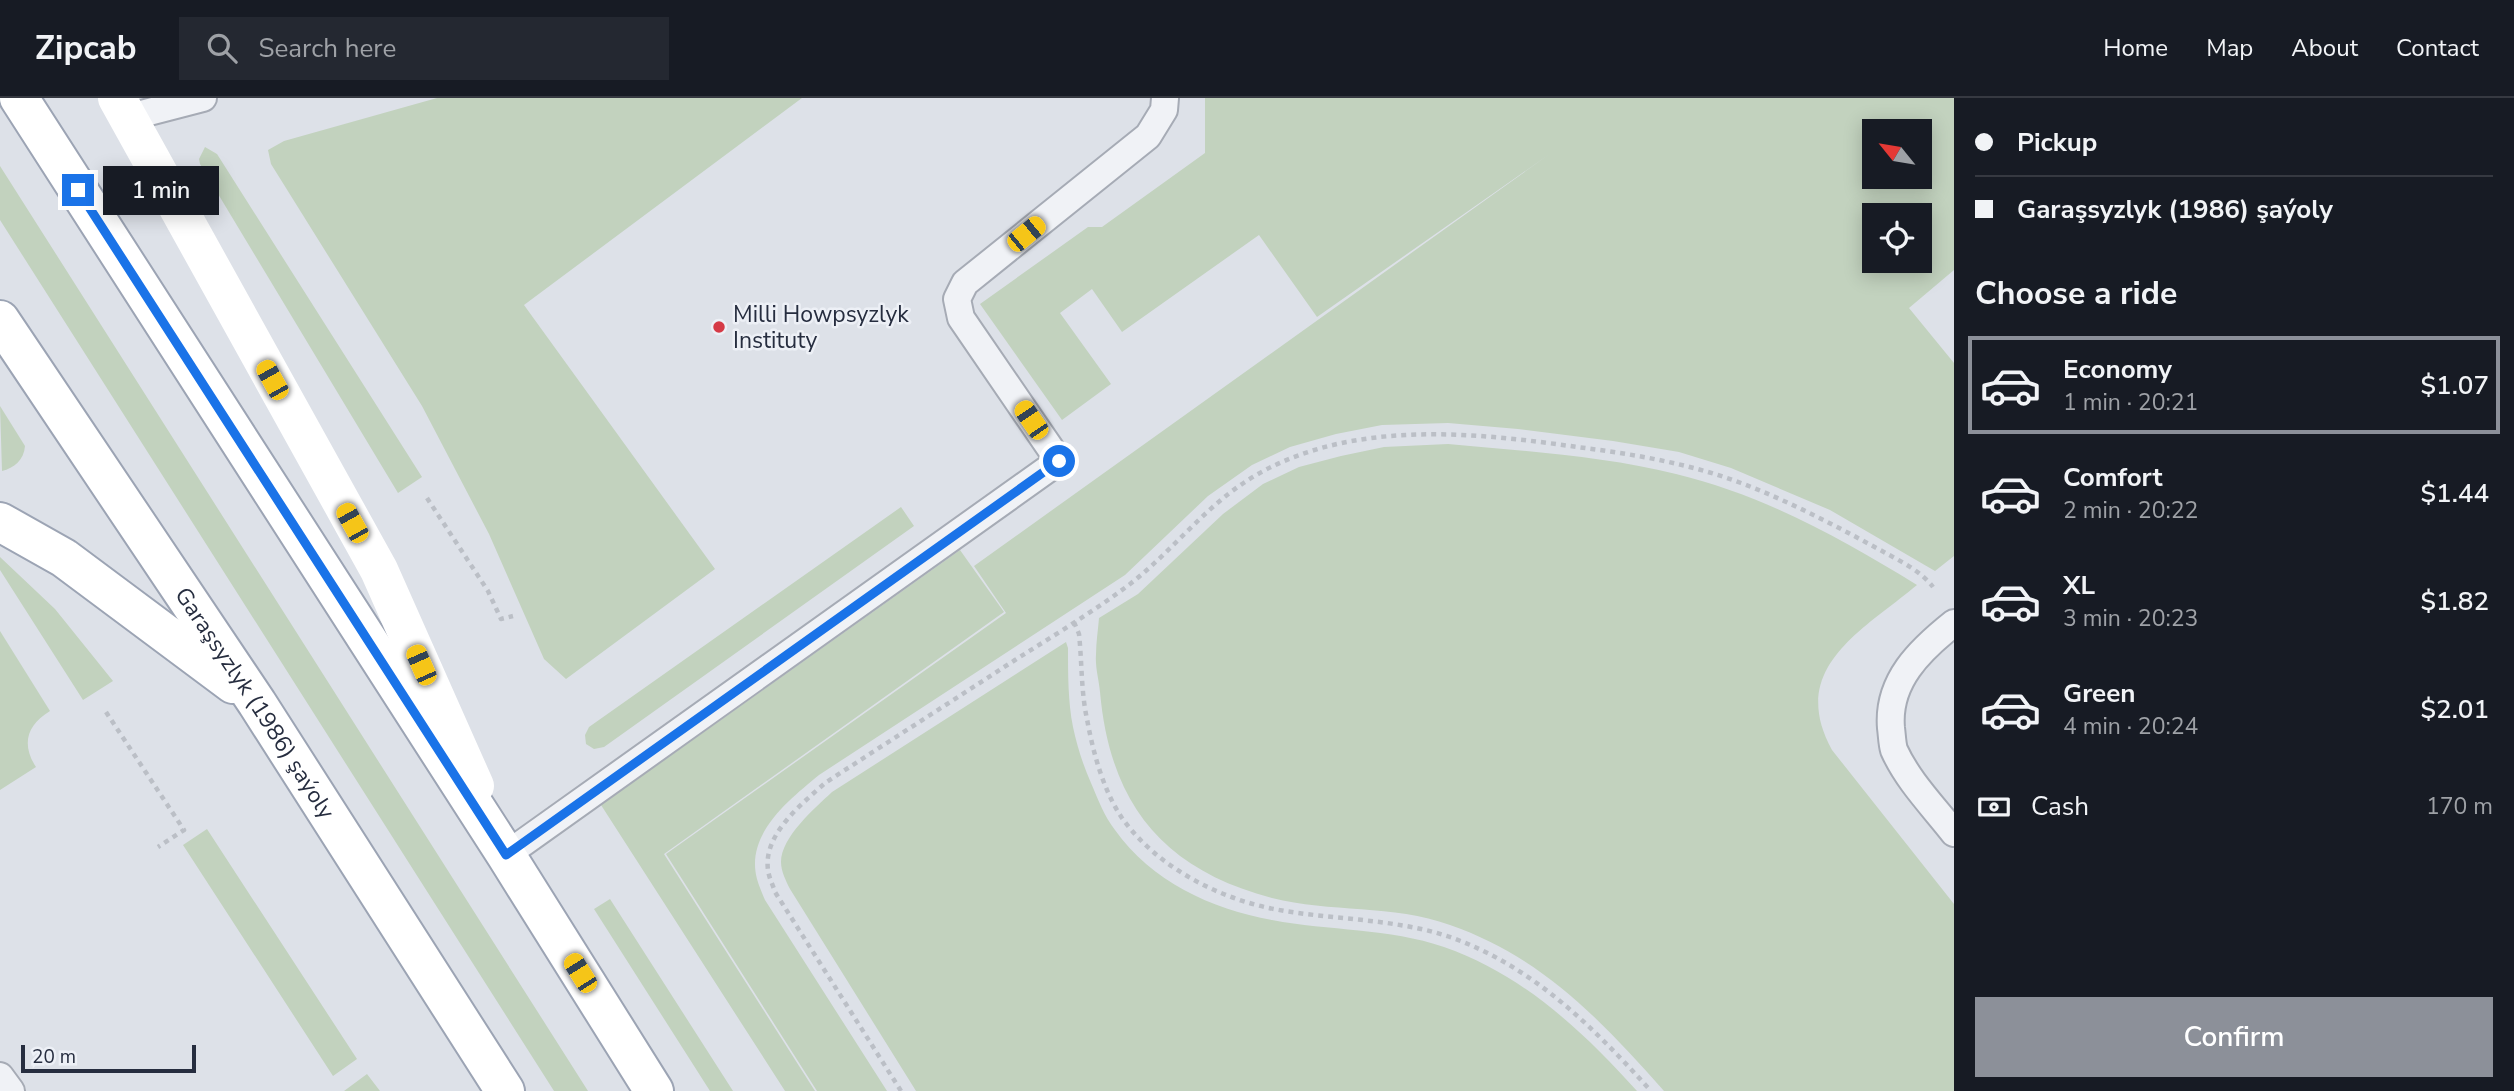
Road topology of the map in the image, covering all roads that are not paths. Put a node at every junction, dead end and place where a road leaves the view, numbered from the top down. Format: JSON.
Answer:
{"nodes":[{"id":1,"x":19,"y":98,"type":"edge"},
{"id":2,"x":203,"y":98,"type":"edge"},
{"id":3,"x":1165,"y":98,"type":"edge"},
{"id":4,"x":122,"y":108,"type":"edge"},
{"id":5,"x":0,"y":320,"type":"edge"},
{"id":6,"x":0,"y":522,"type":"edge"},
{"id":7,"x":1954,"y":623,"type":"edge"},
{"id":8,"x":257,"y":703,"type":"junction"},
{"id":9,"x":1954,"y":833,"type":"edge"},
{"id":10,"x":506,"y":855,"type":"junction"},
{"id":11,"x":0,"y":1076,"type":"edge"},
{"id":12,"x":11,"y":1091,"type":"edge"},
{"id":13,"x":505,"y":1091,"type":"edge"},
{"id":14,"x":654,"y":1091,"type":"edge"}],
"edges":[{"from":1,"to":10,"type":"main road"},
{"from":2,"to":4,"type":"lane"},
{"from":3,"to":10,"type":"lane"},
{"from":4,"to":10,"type":"main road"},
{"from":5,"to":8,"type":"main road","name":"Garaşsyzlyk (1986) şaýoly"},
{"from":6,"to":8,"type":"main road"},
{"from":7,"to":9,"type":"lane"},
{"from":8,"to":13,"type":"main road","name":"Garaşsyzlyk (1986) şaýoly"},
{"from":10,"to":14,"type":"main road"},
{"from":11,"to":12,"type":"lane"}]}
